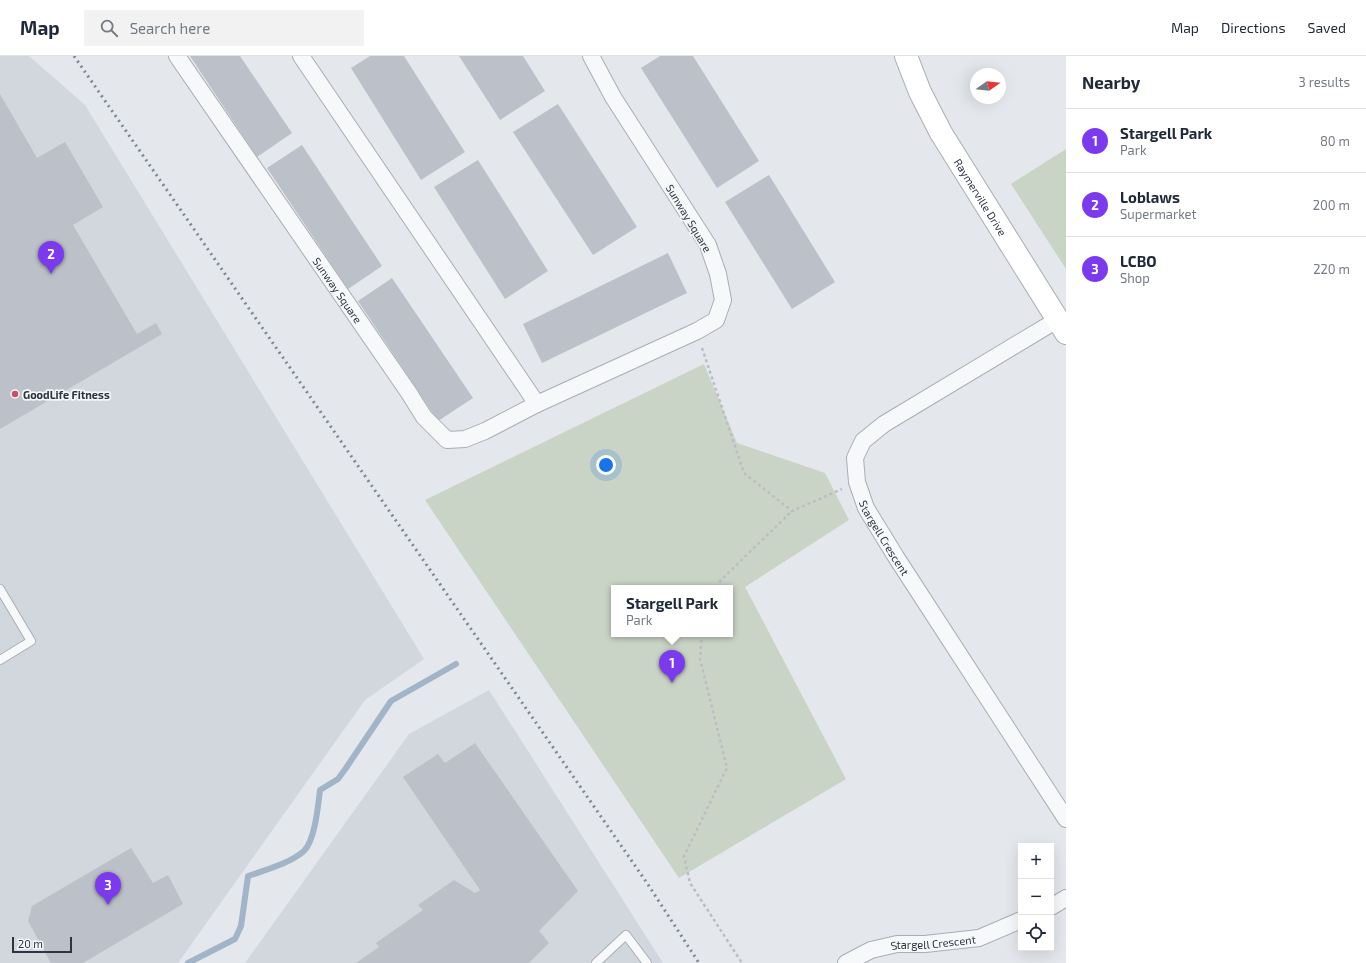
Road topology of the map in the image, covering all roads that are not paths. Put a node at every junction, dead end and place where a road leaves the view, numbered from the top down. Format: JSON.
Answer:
{"nodes":[{"id":1,"x":177,"y":56,"type":"edge"},
{"id":2,"x":301,"y":56,"type":"edge"},
{"id":3,"x":591,"y":56,"type":"edge"},
{"id":4,"x":906,"y":56,"type":"edge"},
{"id":5,"x":1062,"y":326,"type":"edge"},
{"id":6,"x":538,"y":404,"type":"junction"},
{"id":7,"x":0,"y":589,"type":"edge"},
{"id":8,"x":0,"y":660,"type":"edge"},
{"id":9,"x":1066,"y":819,"type":"edge"},
{"id":10,"x":1066,"y":898,"type":"edge"},
{"id":11,"x":1054,"y":905,"type":"edge"},
{"id":12,"x":1018,"y":921,"type":"edge"},
{"id":13,"x":596,"y":963,"type":"edge"},
{"id":14,"x":647,"y":963,"type":"edge"},
{"id":15,"x":846,"y":963,"type":"edge"}],
"edges":[{"from":1,"to":6,"type":"street","name":"Sunway Square"},
{"from":2,"to":6,"type":"street"},
{"from":3,"to":6,"type":"street","name":"Sunway Square"},
{"from":4,"to":5,"type":"street","name":"Raymerville Drive"},
{"from":5,"to":9,"type":"street","name":"Stargell Crescent"},
{"from":7,"to":8,"type":"lane"},
{"from":10,"to":11,"type":"street"},
{"from":12,"to":15,"type":"street","name":"Stargell Crescent"},
{"from":13,"to":14,"type":"lane"}]}
